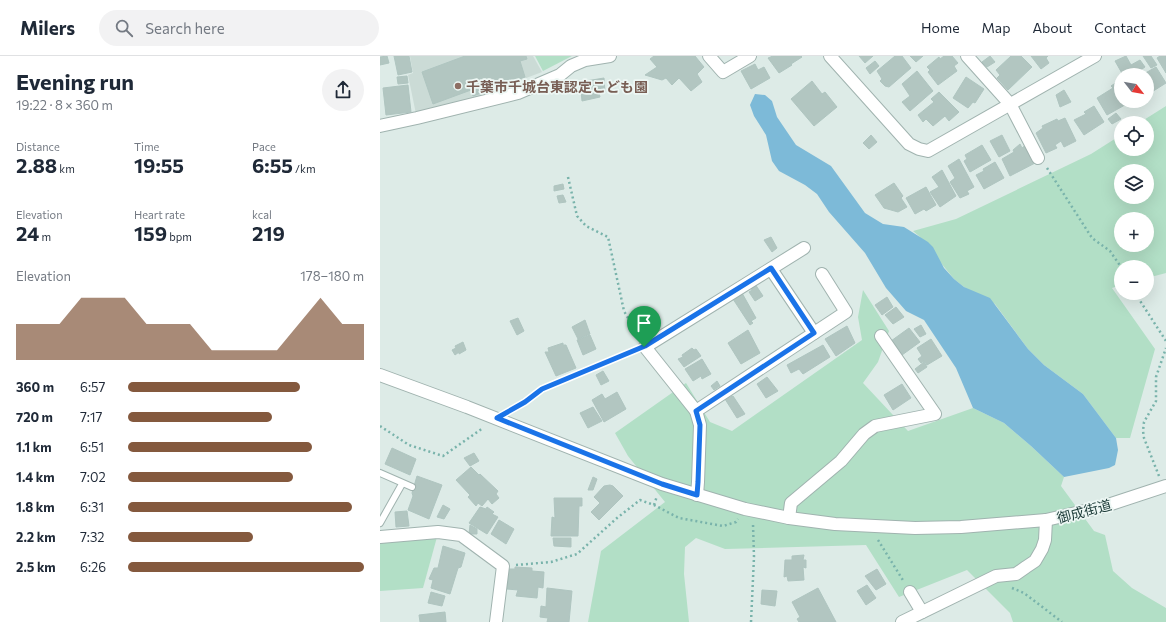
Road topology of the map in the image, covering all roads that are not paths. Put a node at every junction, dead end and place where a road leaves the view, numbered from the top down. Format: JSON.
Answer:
{"nodes":[{"id":1,"x":610,"y":56,"type":"edge"},
{"id":2,"x":709,"y":56,"type":"edge"},
{"id":3,"x":750,"y":56,"type":"edge"},
{"id":4,"x":830,"y":56,"type":"edge"},
{"id":5,"x":967,"y":56,"type":"edge"},
{"id":6,"x":1092,"y":57,"type":"edge"},
{"id":7,"x":1010,"y":104,"type":"junction"},
{"id":8,"x":380,"y":126,"type":"edge"},
{"id":9,"x":1038,"y":158,"type":"road end"},
{"id":10,"x":804,"y":248,"type":"dead end"},
{"id":11,"x":771,"y":268,"type":"junction"},
{"id":12,"x":822,"y":274,"type":"dead end"},
{"id":13,"x":814,"y":333,"type":"junction"},
{"id":14,"x":880,"y":336,"type":"dead end"},
{"id":15,"x":380,"y":375,"type":"edge"},
{"id":16,"x":696,"y":411,"type":"junction"},
{"id":17,"x":380,"y":473,"type":"edge"},
{"id":18,"x":402,"y":484,"type":"junction"},
{"id":19,"x":412,"y":487,"type":"dead end"},
{"id":20,"x":1164,"y":487,"type":"edge"},
{"id":21,"x":697,"y":495,"type":"junction"},
{"id":22,"x":789,"y":518,"type":"junction"},
{"id":23,"x":1046,"y":520,"type":"junction"},
{"id":24,"x":380,"y":523,"type":"edge"},
{"id":25,"x":380,"y":537,"type":"edge"},
{"id":26,"x":910,"y":592,"type":"road end"},
{"id":27,"x":922,"y":612,"type":"junction"},
{"id":28,"x":496,"y":622,"type":"edge"},
{"id":29,"x":902,"y":622,"type":"edge"}],
"edges":[{"from":1,"to":8,"type":"street"},
{"from":2,"to":3,"type":"street"},
{"from":4,"to":7,"type":"street"},
{"from":5,"to":7,"type":"street"},
{"from":6,"to":7,"type":"street"},
{"from":7,"to":9,"type":"street"},
{"from":10,"to":11,"type":"street"},
{"from":11,"to":13,"type":"street"},
{"from":11,"to":16,"type":"street"},
{"from":12,"to":13,"type":"street"},
{"from":13,"to":16,"type":"street"},
{"from":14,"to":22,"type":"street"},
{"from":15,"to":21,"type":"street"},
{"from":16,"to":21,"type":"street"},
{"from":17,"to":18,"type":"lane"},
{"from":18,"to":19,"type":"lane"},
{"from":18,"to":24,"type":"lane"},
{"from":20,"to":23,"type":"street","name":"御成街道"},
{"from":21,"to":22,"type":"street"},
{"from":22,"to":23,"type":"street"},
{"from":23,"to":27,"type":"street","name":"御成街道"},
{"from":25,"to":28,"type":"street"},
{"from":26,"to":27,"type":"street"},
{"from":27,"to":29,"type":"street","name":"御成街道"}]}
